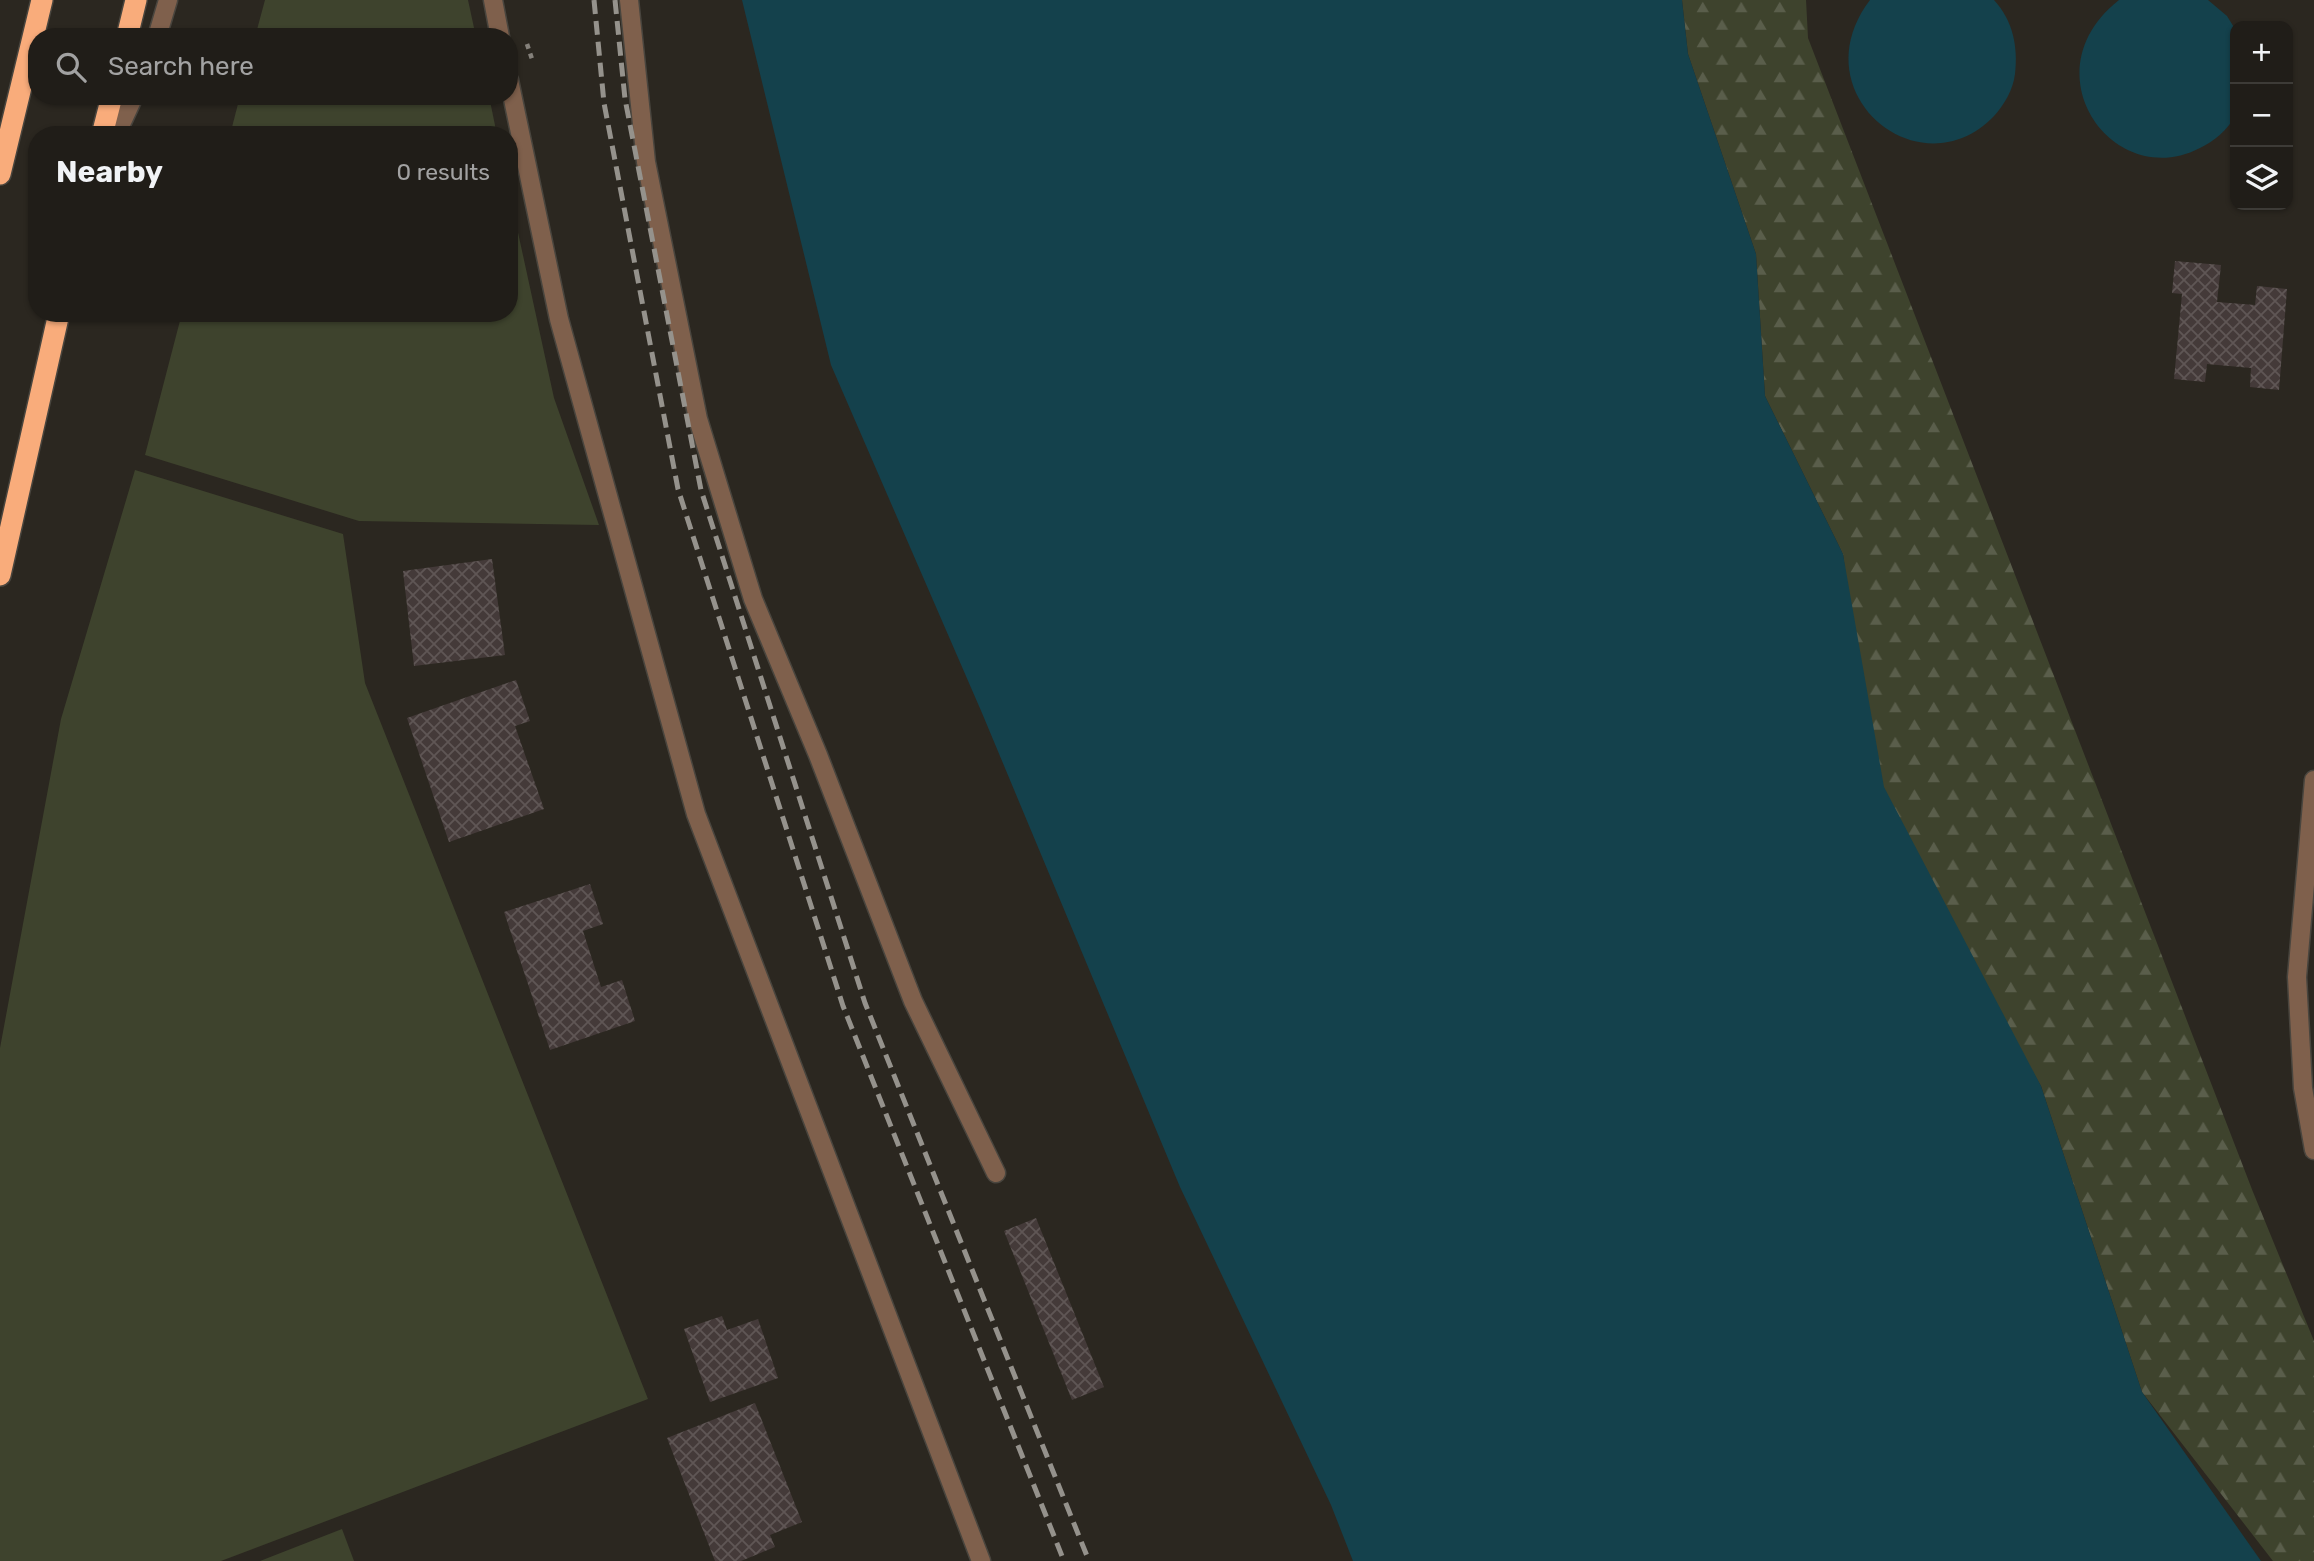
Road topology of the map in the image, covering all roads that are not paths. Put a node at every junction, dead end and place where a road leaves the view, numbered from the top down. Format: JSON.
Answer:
{"nodes":[{"id":1,"x":43,"y":0,"type":"edge"},
{"id":2,"x":136,"y":0,"type":"edge"},
{"id":3,"x":168,"y":0,"type":"edge"},
{"id":4,"x":493,"y":0,"type":"edge"},
{"id":5,"x":629,"y":0,"type":"edge"},
{"id":6,"x":36,"y":28,"type":"edge"},
{"id":7,"x":129,"y":28,"type":"edge"},
{"id":8,"x":160,"y":28,"type":"edge"},
{"id":9,"x":498,"y":28,"type":"edge"},
{"id":10,"x":28,"y":61,"type":"edge"},
{"id":11,"x":109,"y":105,"type":"edge"},
{"id":12,"x":130,"y":105,"type":"edge"},
{"id":13,"x":514,"y":105,"type":"edge"},
{"id":14,"x":104,"y":126,"type":"edge"},
{"id":15,"x":120,"y":126,"type":"edge"},
{"id":16,"x":0,"y":174,"type":"edge"},
{"id":17,"x":57,"y":322,"type":"edge"},
{"id":18,"x":0,"y":575,"type":"edge"},
{"id":19,"x":2314,"y":780,"type":"edge"},
{"id":20,"x":2314,"y":1150,"type":"edge"},
{"id":21,"x":996,"y":1173,"type":"dead end"},
{"id":22,"x":981,"y":1561,"type":"edge"}],
"edges":[{"from":1,"to":6,"type":"highway"},
{"from":2,"to":7,"type":"highway"},
{"from":3,"to":8,"type":"street"},
{"from":4,"to":9,"type":"street"},
{"from":5,"to":21,"type":"street"},
{"from":10,"to":16,"type":"highway"},
{"from":11,"to":14,"type":"highway"},
{"from":12,"to":15,"type":"street"},
{"from":13,"to":22,"type":"street"},
{"from":17,"to":18,"type":"highway"},
{"from":19,"to":20,"type":"street"}]}
